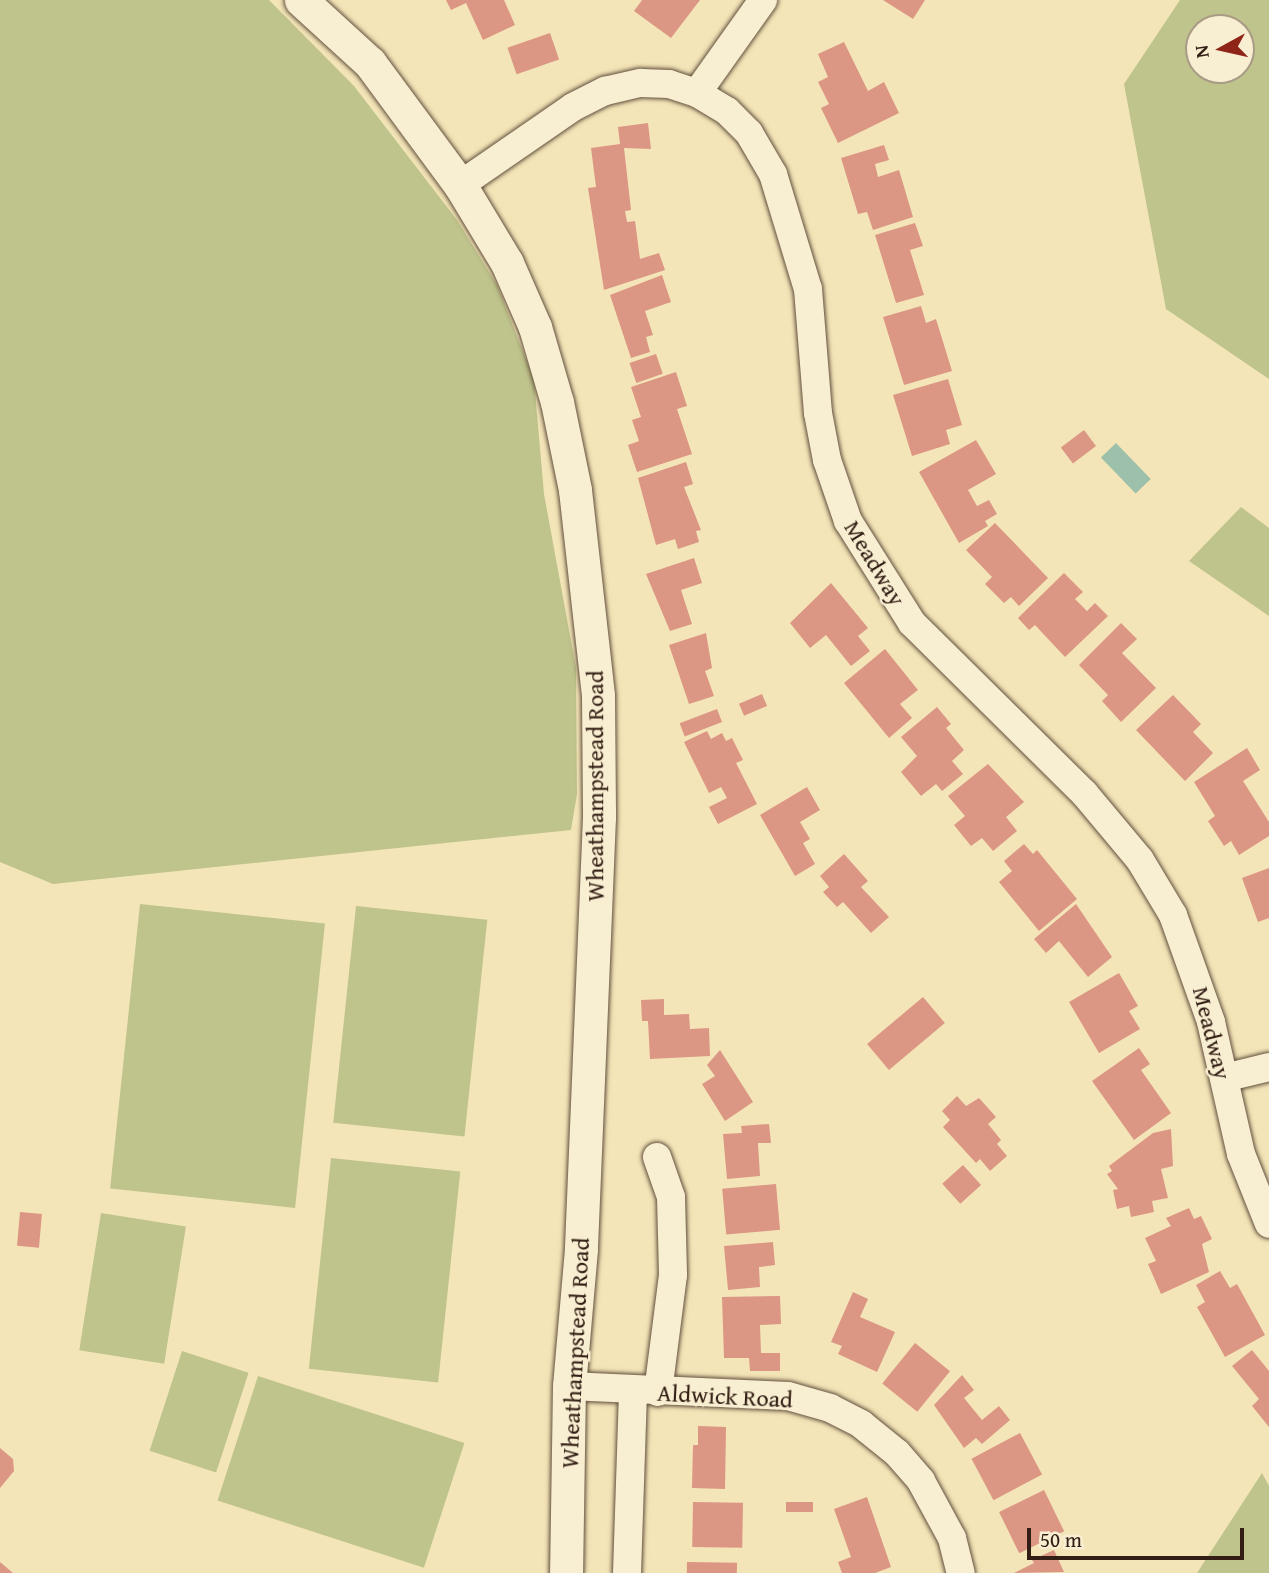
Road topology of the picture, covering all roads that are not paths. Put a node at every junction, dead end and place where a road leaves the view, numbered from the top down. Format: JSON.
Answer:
{"nodes":[{"id":1,"x":301,"y":0,"type":"edge"},
{"id":2,"x":763,"y":0,"type":"edge"},
{"id":3,"x":697,"y":93,"type":"junction"},
{"id":4,"x":460,"y":185,"type":"junction"},
{"id":5,"x":1269,"y":1066,"type":"edge"},
{"id":6,"x":1224,"y":1078,"type":"junction"},
{"id":7,"x":657,"y":1157,"type":"dead end"},
{"id":8,"x":1269,"y":1224,"type":"edge"},
{"id":9,"x":569,"y":1386,"type":"junction"},
{"id":10,"x":646,"y":1391,"type":"junction"},
{"id":11,"x":566,"y":1573,"type":"edge"},
{"id":12,"x":627,"y":1573,"type":"edge"},
{"id":13,"x":961,"y":1573,"type":"edge"}],
"edges":[{"from":1,"to":4,"type":"street","name":"Wheathampstead Road"},
{"from":2,"to":3,"type":"street"},
{"from":3,"to":4,"type":"street","name":"Meadway"},
{"from":3,"to":6,"type":"street","name":"Meadway"},
{"from":4,"to":9,"type":"street","name":"Wheathampstead Road"},
{"from":5,"to":6,"type":"street"},
{"from":6,"to":8,"type":"street","name":"Meadway"},
{"from":7,"to":10,"type":"street"},
{"from":9,"to":10,"type":"street","name":"Aldwick Road"},
{"from":9,"to":11,"type":"street","name":"Wheathampstead Road"},
{"from":10,"to":12,"type":"street"},
{"from":10,"to":13,"type":"street","name":"Aldwick Road"}]}
